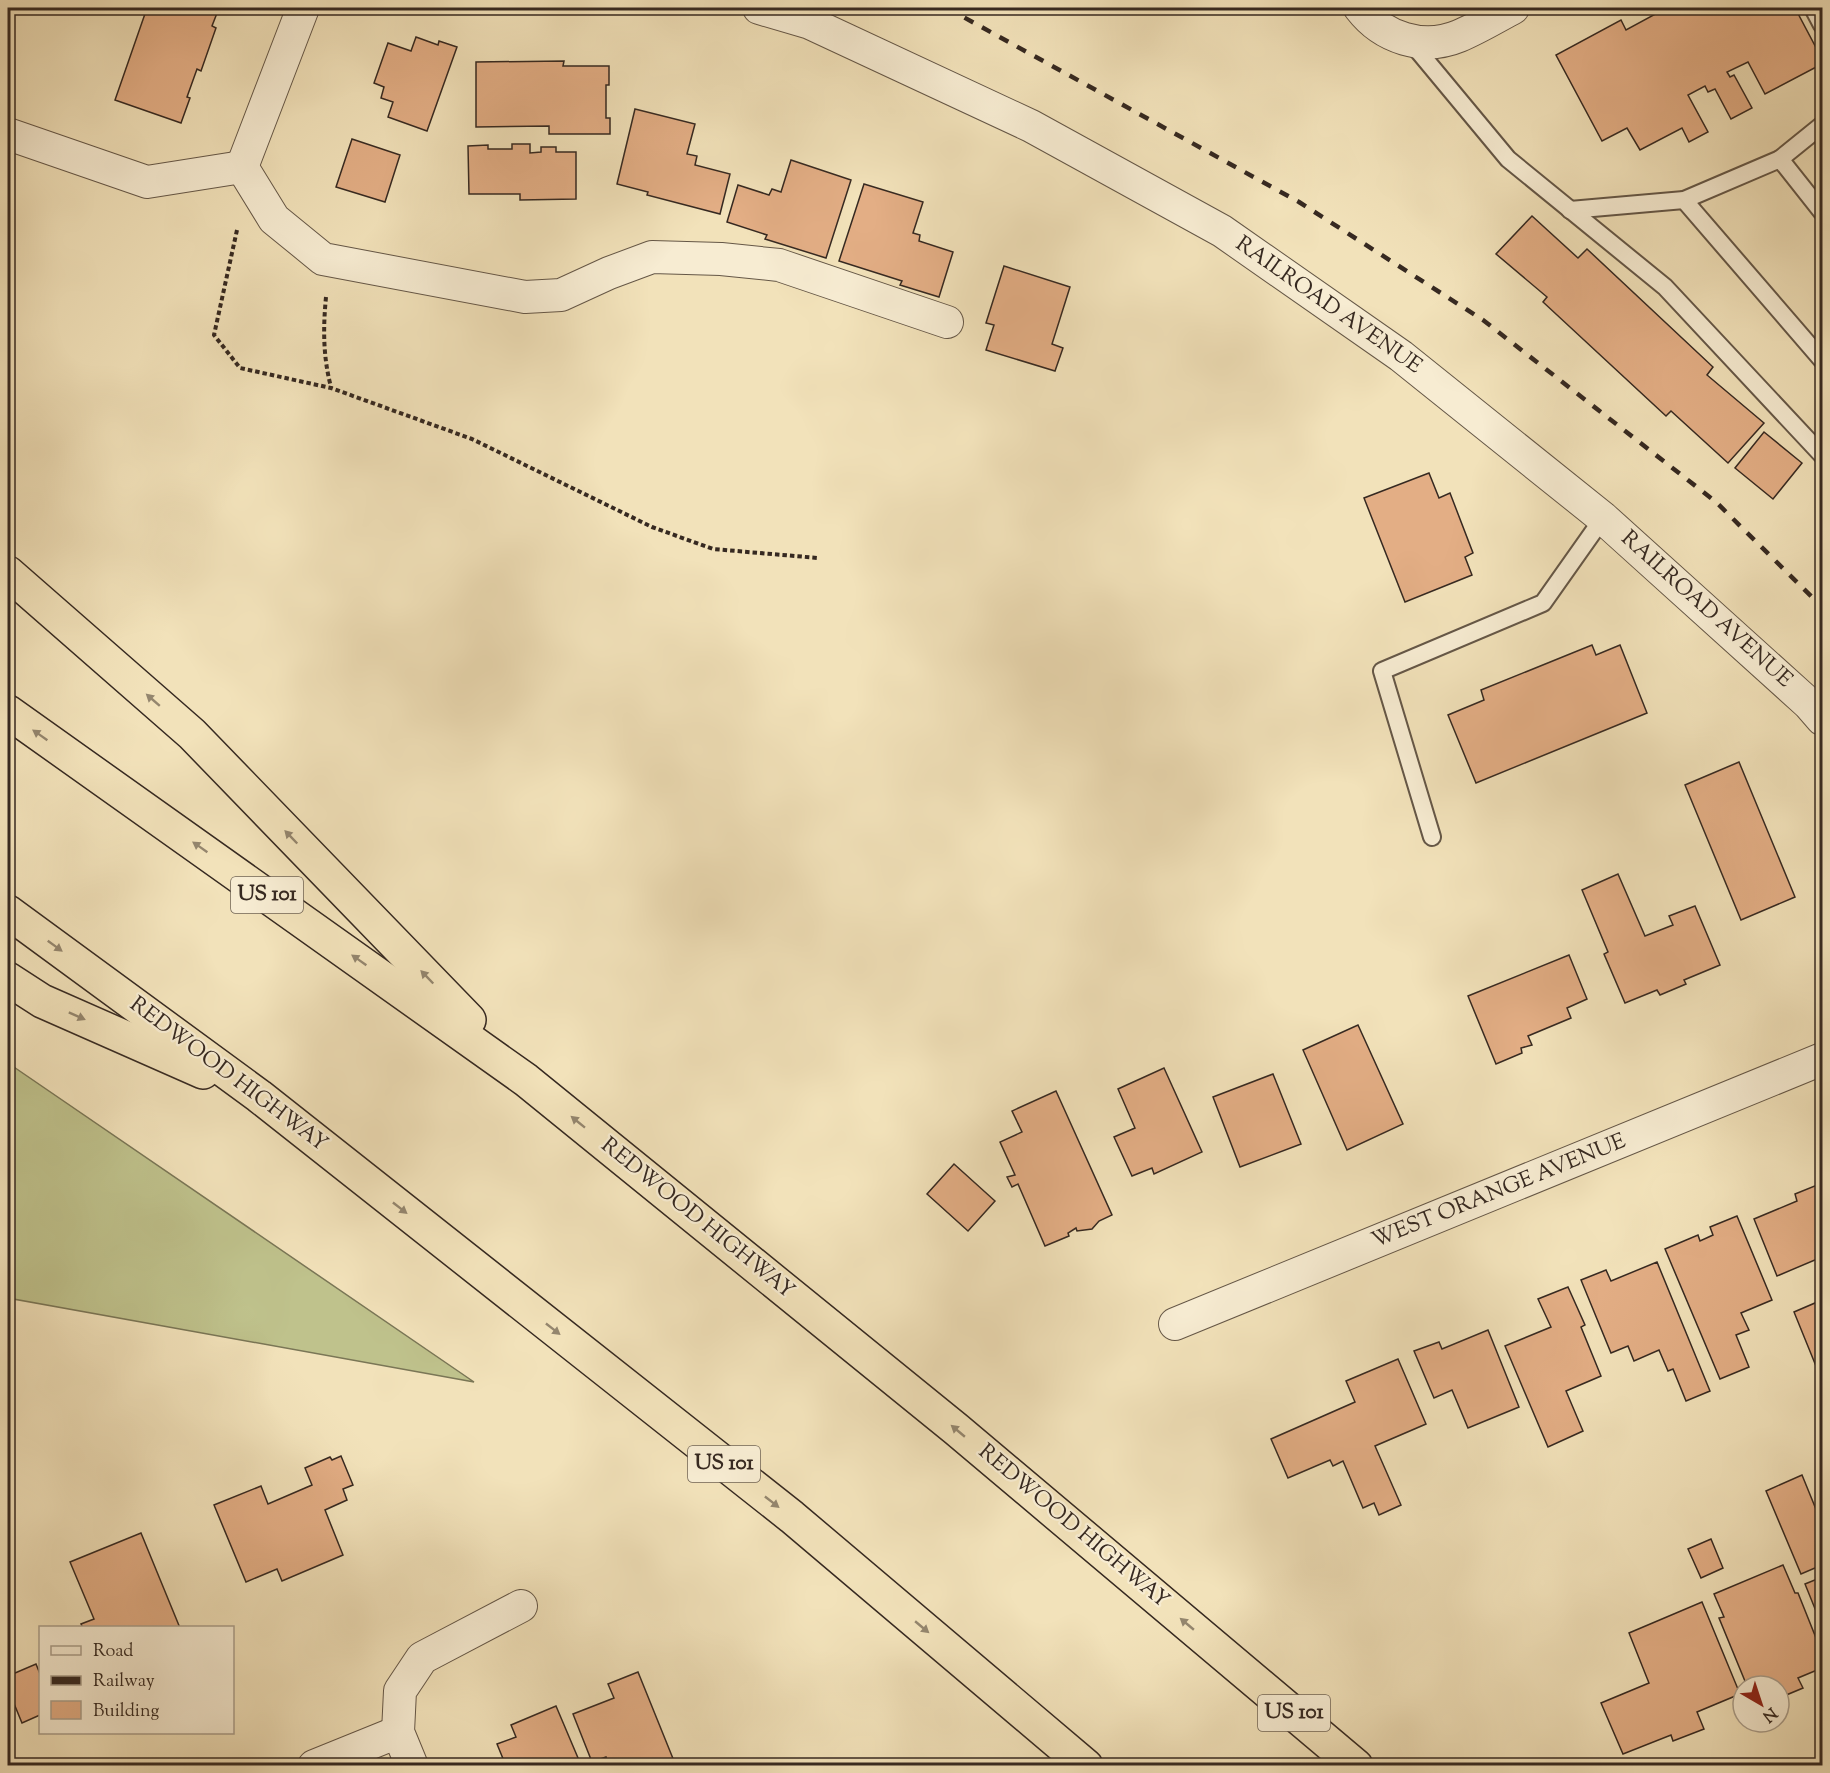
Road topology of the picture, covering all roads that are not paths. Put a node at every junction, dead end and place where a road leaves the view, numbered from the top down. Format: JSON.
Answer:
{"nodes":[{"id":1,"x":303,"y":8,"type":"edge"},
{"id":2,"x":759,"y":8,"type":"edge"},
{"id":3,"x":1360,"y":8,"type":"edge"},
{"id":4,"x":1513,"y":8,"type":"edge"},
{"id":5,"x":1813,"y":8,"type":"edge"},
{"id":6,"x":1822,"y":25,"type":"edge"},
{"id":7,"x":1409,"y":40,"type":"junction"},
{"id":8,"x":1822,"y":125,"type":"edge"},
{"id":9,"x":8,"y":134,"type":"edge"},
{"id":10,"x":1780,"y":159,"type":"junction"},
{"id":11,"x":250,"y":179,"type":"junction"},
{"id":12,"x":1684,"y":200,"type":"junction"},
{"id":13,"x":1570,"y":210,"type":"junction"},
{"id":14,"x":1822,"y":212,"type":"edge"},
{"id":15,"x":947,"y":322,"type":"dead end"},
{"id":16,"x":1822,"y":360,"type":"edge"},
{"id":17,"x":1822,"y":455,"type":"edge"},
{"id":18,"x":1603,"y":518,"type":"junction"},
{"id":19,"x":8,"y":573,"type":"edge"},
{"id":20,"x":8,"y":712,"type":"edge"},
{"id":21,"x":1822,"y":719,"type":"edge"},
{"id":22,"x":1432,"y":837,"type":"dead end"},
{"id":23,"x":8,"y":912,"type":"edge"},
{"id":24,"x":8,"y":979,"type":"edge"},
{"id":25,"x":1822,"y":1059,"type":"edge"},
{"id":26,"x":526,"y":1080,"type":"junction"},
{"id":27,"x":259,"y":1096,"type":"junction"},
{"id":28,"x":1175,"y":1324,"type":"dead end"},
{"id":29,"x":521,"y":1606,"type":"dead end"},
{"id":30,"x":398,"y":1732,"type":"junction"},
{"id":31,"x":314,"y":1766,"type":"edge"},
{"id":32,"x":412,"y":1766,"type":"edge"},
{"id":33,"x":1086,"y":1766,"type":"edge"},
{"id":34,"x":1356,"y":1766,"type":"edge"}],
"edges":[{"from":1,"to":11,"type":"street"},
{"from":2,"to":18,"type":"street","name":"RAILROAD AVENUE"},
{"from":3,"to":7,"type":"street"},
{"from":4,"to":7,"type":"street"},
{"from":5,"to":6,"type":"lane"},
{"from":7,"to":13,"type":"lane"},
{"from":8,"to":10,"type":"lane"},
{"from":9,"to":11,"type":"street"},
{"from":10,"to":12,"type":"lane"},
{"from":10,"to":14,"type":"lane"},
{"from":11,"to":15,"type":"street"},
{"from":12,"to":13,"type":"lane"},
{"from":12,"to":16,"type":"lane"},
{"from":13,"to":17,"type":"lane"},
{"from":18,"to":21,"type":"street","name":"RAILROAD AVENUE"},
{"from":18,"to":22,"type":"lane"},
{"from":26,"to":19,"type":"highway","one_way":true},
{"from":26,"to":20,"type":"highway","name":"REDWOOD HIGHWAY","number":"US 101","one_way":true},
{"from":23,"to":27,"type":"highway","name":"REDWOOD HIGHWAY","number":"US 101","one_way":true},
{"from":24,"to":27,"type":"highway","one_way":true},
{"from":25,"to":28,"type":"street","name":"WEST ORANGE AVENUE"},
{"from":34,"to":26,"type":"highway","name":"REDWOOD HIGHWAY","number":"US 101","one_way":true},
{"from":27,"to":33,"type":"highway","name":"REDWOOD HIGHWAY","number":"US 101","one_way":true},
{"from":29,"to":30,"type":"street"},
{"from":30,"to":31,"type":"street"},
{"from":30,"to":32,"type":"street"}]}
